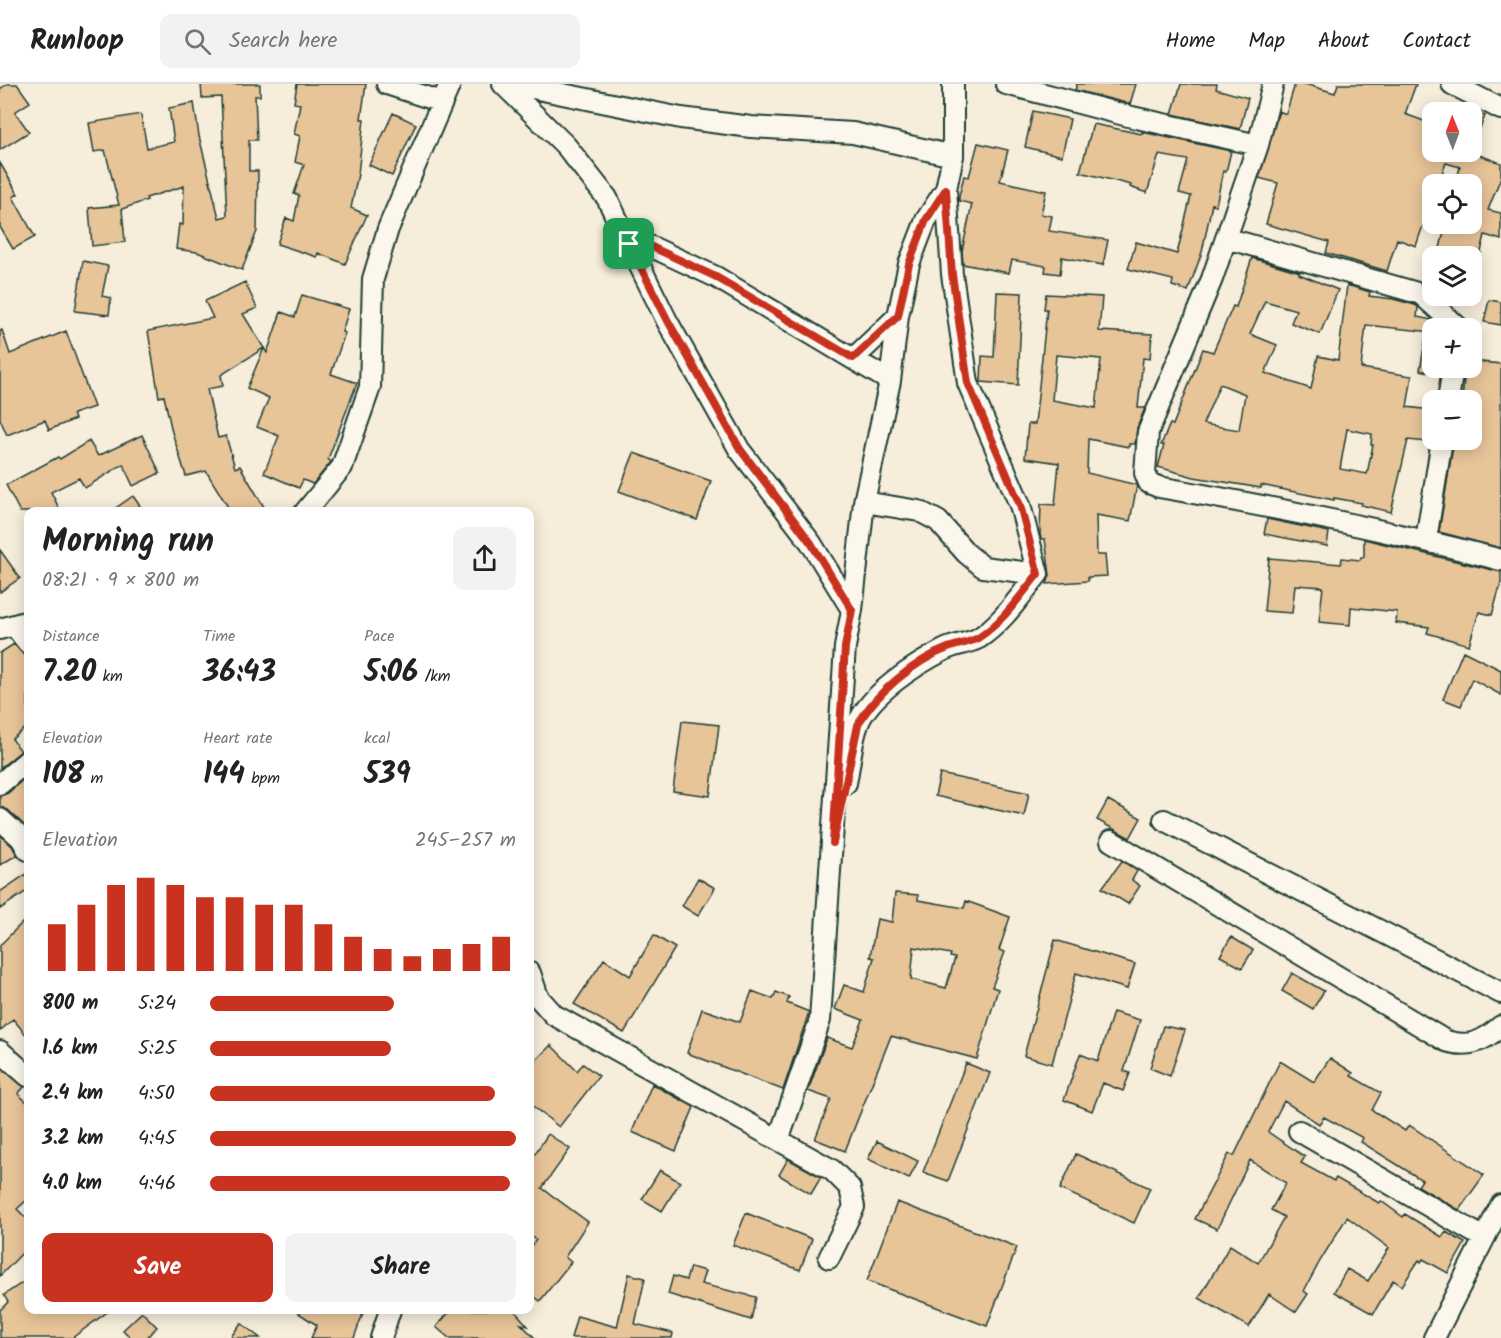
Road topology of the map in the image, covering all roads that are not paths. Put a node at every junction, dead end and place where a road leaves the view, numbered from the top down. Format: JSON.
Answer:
{"nodes":[{"id":1,"x":387,"y":84,"type":"edge"},
{"id":2,"x":450,"y":84,"type":"edge"},
{"id":3,"x":503,"y":84,"type":"edge"},
{"id":4,"x":513,"y":84,"type":"edge"},
{"id":5,"x":953,"y":84,"type":"edge"},
{"id":6,"x":1006,"y":84,"type":"edge"},
{"id":7,"x":1273,"y":84,"type":"edge"},
{"id":8,"x":1452,"y":84,"type":"edge"},
{"id":9,"x":442,"y":102,"type":"junction"},
{"id":10,"x":1501,"y":109,"type":"edge"},
{"id":11,"x":1258,"y":145,"type":"junction"},
{"id":12,"x":953,"y":156,"type":"junction"},
{"id":13,"x":946,"y":189,"type":"junction"},
{"id":14,"x":1226,"y":238,"type":"junction"},
{"id":15,"x":629,"y":244,"type":"junction"},
{"id":16,"x":898,"y":316,"type":"junction"},
{"id":17,"x":1448,"y":318,"type":"edge"},
{"id":18,"x":853,"y":358,"type":"junction"},
{"id":19,"x":890,"y":381,"type":"junction"},
{"id":20,"x":1440,"y":450,"type":"edge"},
{"id":21,"x":864,"y":502,"type":"junction"},
{"id":22,"x":309,"y":507,"type":"edge"},
{"id":23,"x":1426,"y":540,"type":"junction"},
{"id":24,"x":1501,"y":560,"type":"edge"},
{"id":25,"x":1038,"y":574,"type":"junction"},
{"id":26,"x":852,"y":610,"type":"junction"},
{"id":27,"x":14,"y":625,"type":"edge"},
{"id":28,"x":24,"y":637,"type":"edge"},
{"id":29,"x":24,"y":763,"type":"edge"},
{"id":30,"x":0,"y":784,"type":"edge"},
{"id":31,"x":0,"y":819,"type":"edge"},
{"id":32,"x":1164,"y":820,"type":"dead end"},
{"id":33,"x":1111,"y":841,"type":"dead end"},
{"id":34,"x":24,"y":843,"type":"edge"},
{"id":35,"x":833,"y":843,"type":"junction"},
{"id":36,"x":534,"y":986,"type":"edge"},
{"id":37,"x":1501,"y":993,"type":"edge"},
{"id":38,"x":1501,"y":1026,"type":"edge"},
{"id":39,"x":0,"y":1051,"type":"edge"},
{"id":40,"x":24,"y":1072,"type":"edge"},
{"id":41,"x":1299,"y":1131,"type":"dead end"},
{"id":42,"x":779,"y":1138,"type":"junction"},
{"id":43,"x":1501,"y":1205,"type":"edge"},
{"id":44,"x":1484,"y":1238,"type":"junction"},
{"id":45,"x":829,"y":1258,"type":"dead end"},
{"id":46,"x":389,"y":1314,"type":"edge"},
{"id":47,"x":381,"y":1338,"type":"edge"},
{"id":48,"x":1434,"y":1338,"type":"edge"}],
"edges":[{"from":1,"to":9,"type":"street"},
{"from":2,"to":9,"type":"street"},
{"from":3,"to":15,"type":"street"},
{"from":4,"to":12,"type":"street"},
{"from":5,"to":12,"type":"street"},
{"from":6,"to":11,"type":"street"},
{"from":7,"to":11,"type":"street"},
{"from":8,"to":10,"type":"street"},
{"from":9,"to":22,"type":"street"},
{"from":11,"to":14,"type":"street"},
{"from":12,"to":13,"type":"street"},
{"from":13,"to":16,"type":"street"},
{"from":13,"to":25,"type":"street"},
{"from":14,"to":17,"type":"street"},
{"from":14,"to":23,"type":"street"},
{"from":15,"to":18,"type":"street"},
{"from":15,"to":26,"type":"street"},
{"from":16,"to":18,"type":"street"},
{"from":16,"to":19,"type":"street"},
{"from":18,"to":19,"type":"street"},
{"from":19,"to":21,"type":"street"},
{"from":20,"to":23,"type":"street"},
{"from":21,"to":25,"type":"street"},
{"from":21,"to":26,"type":"street"},
{"from":23,"to":24,"type":"street"},
{"from":25,"to":35,"type":"street"},
{"from":26,"to":35,"type":"street"},
{"from":27,"to":28,"type":"street"},
{"from":29,"to":30,"type":"street"},
{"from":31,"to":34,"type":"street"},
{"from":32,"to":37,"type":"street"},
{"from":33,"to":38,"type":"street"},
{"from":35,"to":42,"type":"street"},
{"from":36,"to":42,"type":"street"},
{"from":39,"to":40,"type":"street"},
{"from":41,"to":44,"type":"street"},
{"from":42,"to":45,"type":"street"},
{"from":43,"to":44,"type":"street"},
{"from":44,"to":48,"type":"street"},
{"from":46,"to":47,"type":"street"}]}
